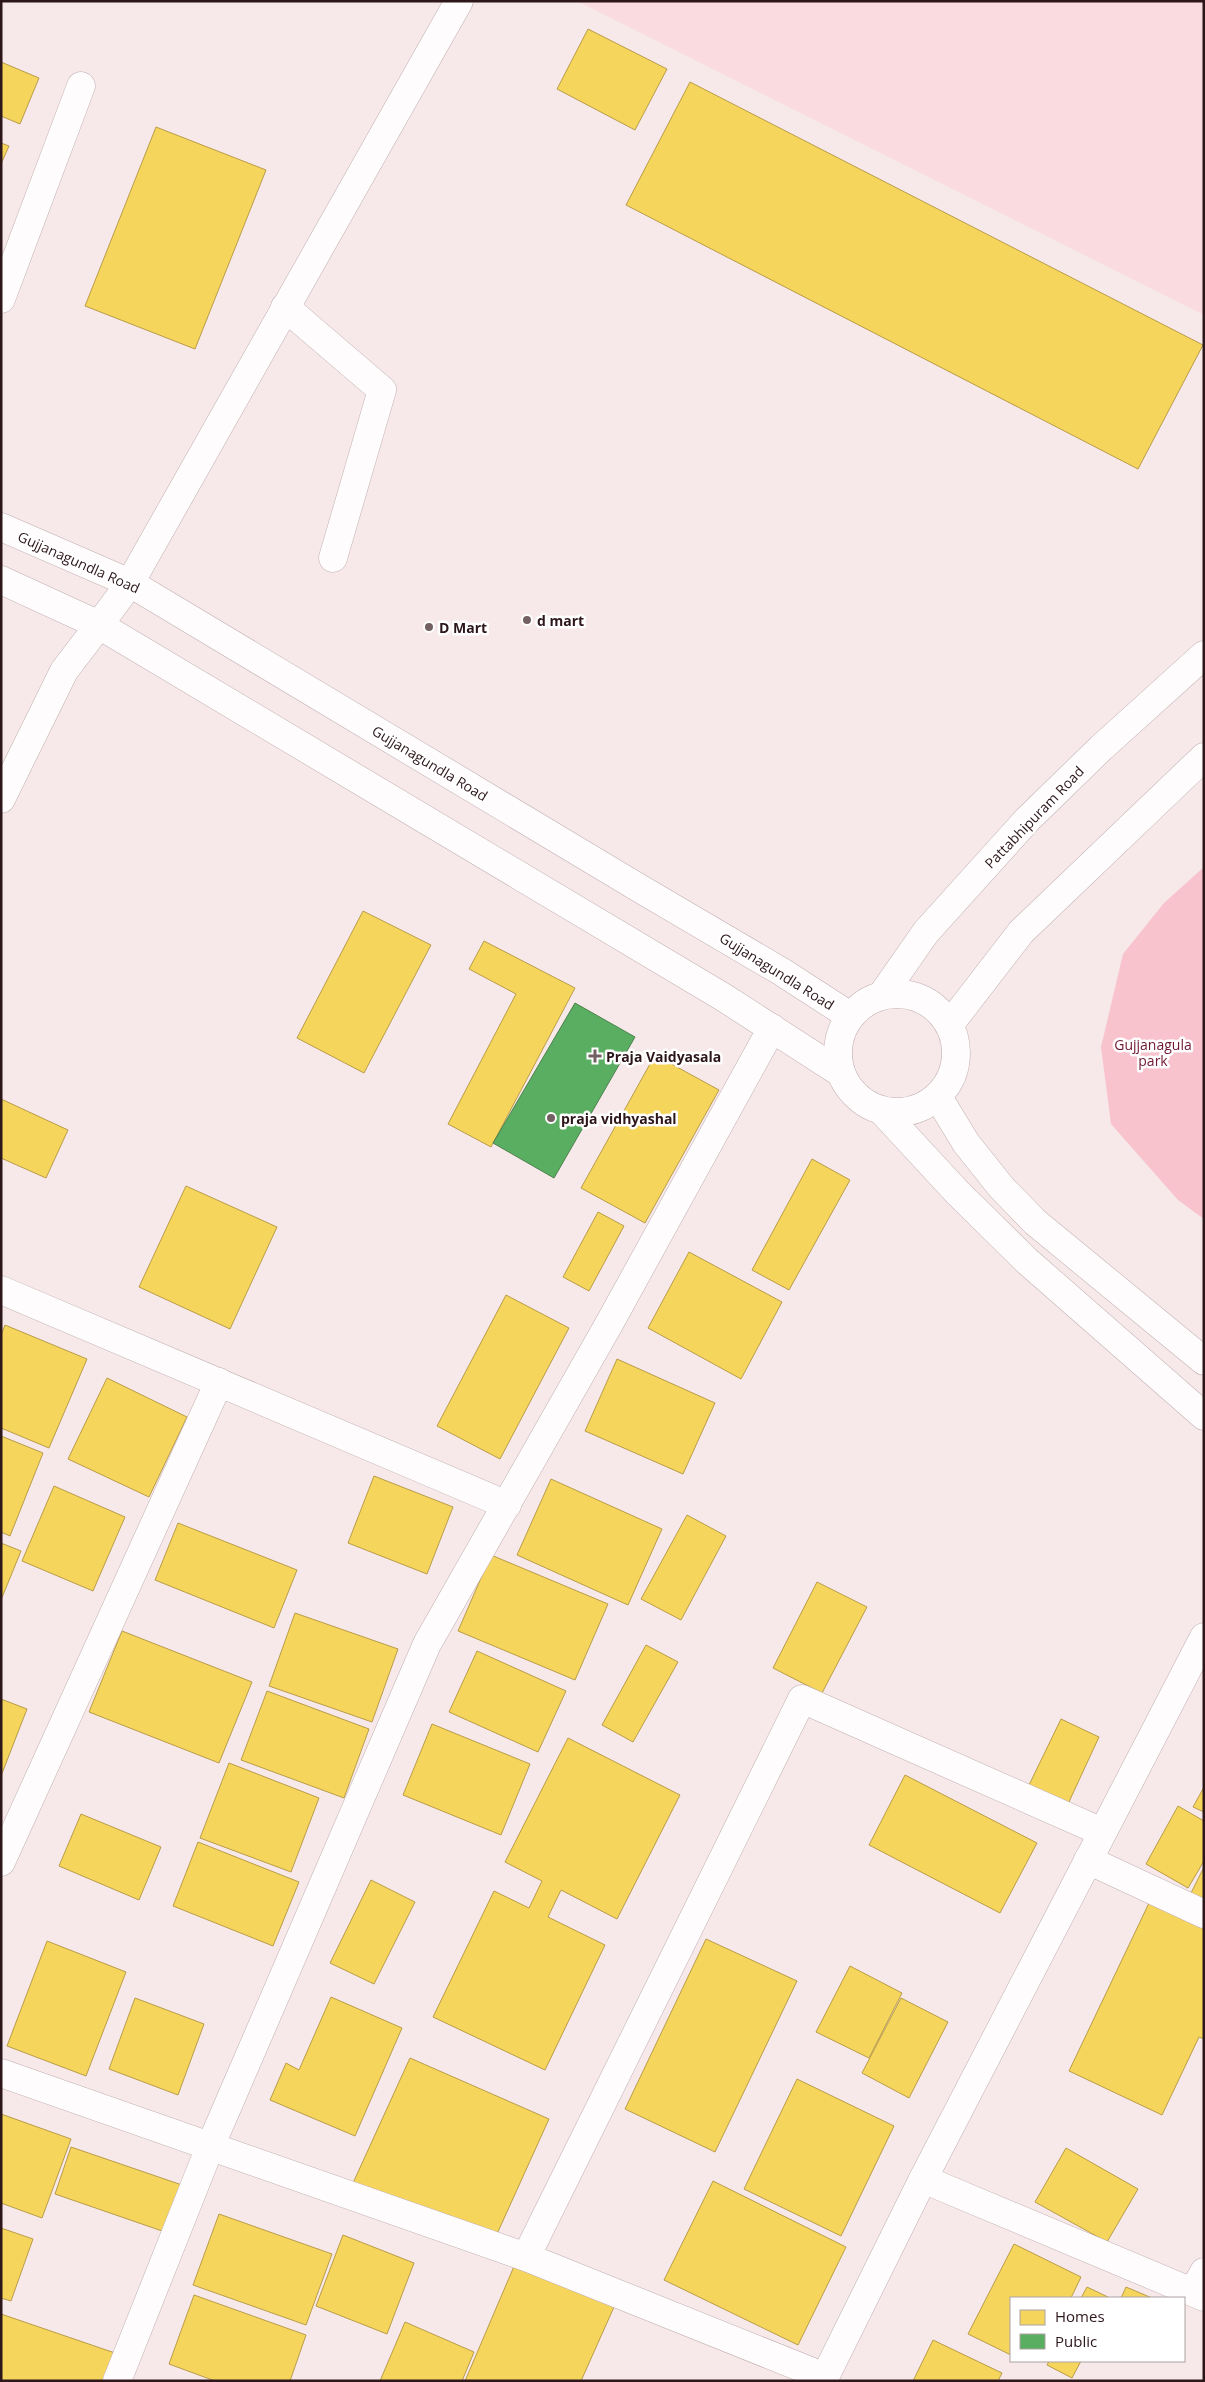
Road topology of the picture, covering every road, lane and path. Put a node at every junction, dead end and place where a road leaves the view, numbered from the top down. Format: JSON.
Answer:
{"nodes":[{"id":1,"x":459,"y":1,"type":"edge"},
{"id":2,"x":81,"y":86,"type":"dead end"},
{"id":3,"x":1,"y":299,"type":"edge"},
{"id":4,"x":285,"y":307,"type":"junction"},
{"id":5,"x":1,"y":527,"type":"edge"},
{"id":6,"x":333,"y":558,"type":"dead end"},
{"id":7,"x":1,"y":580,"type":"edge"},
{"id":8,"x":130,"y":582,"type":"junction"},
{"id":9,"x":99,"y":625,"type":"junction"},
{"id":10,"x":1204,"y":655,"type":"edge"},
{"id":11,"x":1204,"y":757,"type":"edge"},
{"id":12,"x":1,"y":798,"type":"edge"},
{"id":13,"x":882,"y":995,"type":"junction"},
{"id":14,"x":850,"y":1016,"type":"junction"},
{"id":15,"x":950,"y":1024,"type":"junction"},
{"id":16,"x":772,"y":1028,"type":"junction"},
{"id":17,"x":840,"y":1072,"type":"junction"},
{"id":18,"x":938,"y":1097,"type":"junction"},
{"id":19,"x":882,"y":1111,"type":"junction"},
{"id":20,"x":1,"y":1290,"type":"edge"},
{"id":21,"x":1204,"y":1361,"type":"edge"},
{"id":22,"x":219,"y":1382,"type":"junction"},
{"id":23,"x":1204,"y":1416,"type":"edge"},
{"id":24,"x":507,"y":1505,"type":"junction"},
{"id":25,"x":1204,"y":1637,"type":"edge"},
{"id":26,"x":1102,"y":1832,"type":"junction"},
{"id":27,"x":1088,"y":1860,"type":"junction"},
{"id":28,"x":1,"y":1862,"type":"edge"},
{"id":29,"x":1204,"y":1914,"type":"edge"},
{"id":30,"x":1,"y":2073,"type":"edge"},
{"id":31,"x":210,"y":2147,"type":"junction"},
{"id":32,"x":923,"y":2179,"type":"junction"},
{"id":33,"x":526,"y":2257,"type":"junction"},
{"id":34,"x":1200,"y":2287,"type":"edge"},
{"id":35,"x":824,"y":2379,"type":"edge"},
{"id":36,"x":116,"y":2381,"type":"edge"}],
"edges":[{"from":1,"to":4,"type":"street"},
{"from":2,"to":3,"type":"street"},
{"from":4,"to":6,"type":"street"},
{"from":4,"to":8,"type":"street"},
{"from":5,"to":8,"type":"street","name":"Gujjanagundla Road"},
{"from":7,"to":9,"type":"street"},
{"from":8,"to":9,"type":"street"},
{"from":8,"to":14,"type":"street","name":"Gujjanagundla Road"},
{"from":9,"to":12,"type":"street"},
{"from":9,"to":16,"type":"street"},
{"from":10,"to":13,"type":"street","name":"Pattabhipuram Road"},
{"from":11,"to":15,"type":"street"},
{"from":13,"to":14,"type":"street"},
{"from":13,"to":15,"type":"street"},
{"from":14,"to":17,"type":"street"},
{"from":15,"to":18,"type":"street"},
{"from":16,"to":17,"type":"street"},
{"from":16,"to":24,"type":"street"},
{"from":17,"to":19,"type":"street"},
{"from":18,"to":19,"type":"street"},
{"from":18,"to":21,"type":"street"},
{"from":19,"to":23,"type":"street"},
{"from":20,"to":22,"type":"street"},
{"from":22,"to":24,"type":"street"},
{"from":22,"to":28,"type":"street"},
{"from":24,"to":31,"type":"street"},
{"from":25,"to":26,"type":"street"},
{"from":26,"to":27,"type":"street"},
{"from":26,"to":33,"type":"street"},
{"from":27,"to":29,"type":"street"},
{"from":27,"to":32,"type":"street"},
{"from":30,"to":31,"type":"street"},
{"from":31,"to":33,"type":"street"},
{"from":31,"to":36,"type":"street"},
{"from":32,"to":34,"type":"street"},
{"from":32,"to":35,"type":"street"},
{"from":33,"to":35,"type":"street"}]}
